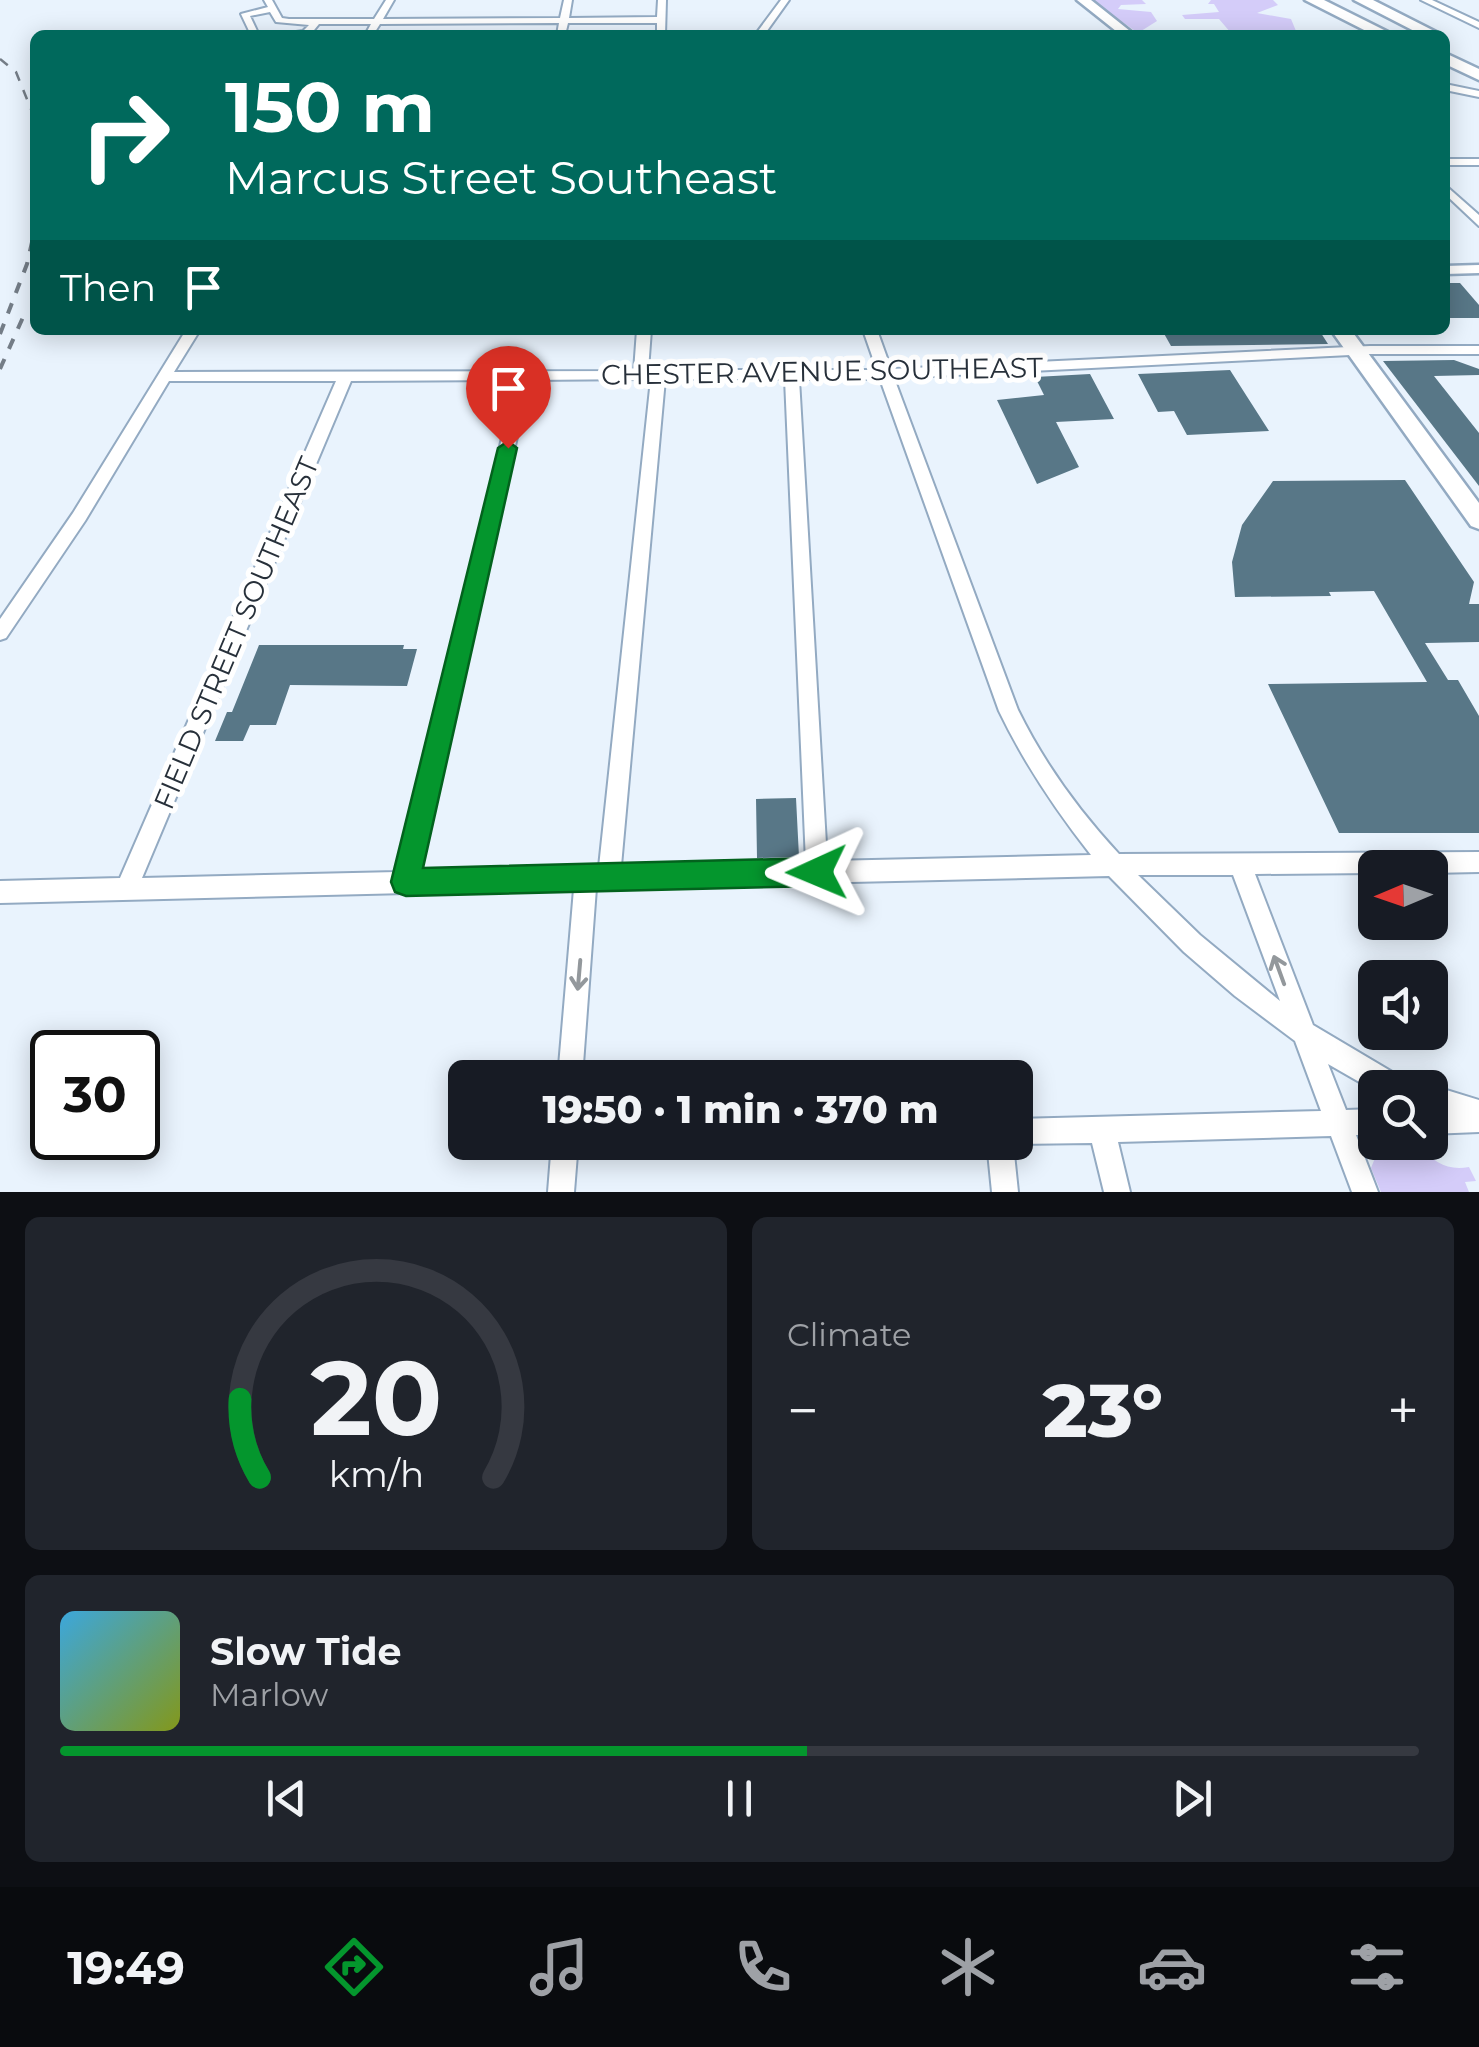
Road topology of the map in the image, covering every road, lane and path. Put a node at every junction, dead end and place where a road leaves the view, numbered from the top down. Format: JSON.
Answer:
{"nodes":[{"id":1,"x":390,"y":0,"type":"edge"},
{"id":2,"x":568,"y":0,"type":"edge"},
{"id":3,"x":662,"y":0,"type":"edge"},
{"id":4,"x":796,"y":0,"type":"edge"},
{"id":5,"x":1083,"y":0,"type":"edge"},
{"id":6,"x":1312,"y":0,"type":"edge"},
{"id":7,"x":1328,"y":0,"type":"edge"},
{"id":8,"x":1361,"y":0,"type":"edge"},
{"id":9,"x":1425,"y":0,"type":"edge"},
{"id":10,"x":781,"y":4,"type":"edge"},
{"id":11,"x":271,"y":5,"type":"edge"},
{"id":12,"x":564,"y":20,"type":"junction"},
{"id":13,"x":661,"y":20,"type":"junction"},
{"id":14,"x":317,"y":22,"type":"junction"},
{"id":15,"x":377,"y":22,"type":"junction"},
{"id":16,"x":1479,"y":25,"type":"edge"},
{"id":17,"x":253,"y":30,"type":"edge"},
{"id":18,"x":310,"y":30,"type":"edge"},
{"id":19,"x":372,"y":30,"type":"edge"},
{"id":20,"x":562,"y":30,"type":"edge"},
{"id":21,"x":661,"y":30,"type":"edge"},
{"id":22,"x":763,"y":30,"type":"edge"},
{"id":23,"x":1122,"y":30,"type":"edge"},
{"id":24,"x":1375,"y":30,"type":"edge"},
{"id":25,"x":1389,"y":30,"type":"edge"},
{"id":26,"x":1424,"y":30,"type":"edge"},
{"id":27,"x":1450,"y":42,"type":"edge"},
{"id":28,"x":1479,"y":56,"type":"edge"},
{"id":29,"x":1450,"y":60,"type":"edge"},
{"id":30,"x":1479,"y":75,"type":"edge"},
{"id":31,"x":1450,"y":88,"type":"edge"},
{"id":32,"x":1479,"y":94,"type":"edge"},
{"id":33,"x":1450,"y":162,"type":"edge"},
{"id":34,"x":1479,"y":162,"type":"edge"},
{"id":35,"x":1450,"y":193,"type":"edge"},
{"id":36,"x":1479,"y":222,"type":"edge"},
{"id":37,"x":1479,"y":269,"type":"edge"},
{"id":38,"x":1450,"y":270,"type":"edge"},
{"id":39,"x":189,"y":335,"type":"edge"},
{"id":40,"x":645,"y":335,"type":"edge"},
{"id":41,"x":872,"y":335,"type":"edge"},
{"id":42,"x":1345,"y":335,"type":"edge"},
{"id":43,"x":1479,"y":350,"type":"edge"},
{"id":44,"x":1358,"y":352,"type":"junction"},
{"id":45,"x":886,"y":374,"type":"junction"},
{"id":46,"x":792,"y":375,"type":"junction"},
{"id":47,"x":164,"y":376,"type":"junction"},
{"id":48,"x":524,"y":376,"type":"junction"},
{"id":49,"x":650,"y":376,"type":"junction"},
{"id":50,"x":345,"y":377,"type":"junction"},
{"id":51,"x":1479,"y":520,"type":"edge"},
{"id":52,"x":0,"y":633,"type":"edge"},
{"id":53,"x":1479,"y":862,"type":"edge"},
{"id":54,"x":1240,"y":864,"type":"junction"},
{"id":55,"x":1116,"y":865,"type":"junction"},
{"id":56,"x":817,"y":872,"type":"junction"},
{"id":57,"x":598,"y":878,"type":"junction"},
{"id":58,"x":406,"y":882,"type":"junction"},
{"id":59,"x":126,"y":888,"type":"junction"},
{"id":60,"x":0,"y":892,"type":"edge"},
{"id":61,"x":1304,"y":1036,"type":"junction"},
{"id":62,"x":573,"y":1060,"type":"edge"},
{"id":63,"x":1359,"y":1070,"type":"edge"},
{"id":64,"x":1448,"y":1105,"type":"edge"},
{"id":65,"x":1479,"y":1116,"type":"edge"},
{"id":66,"x":1448,"y":1119,"type":"edge"},
{"id":67,"x":1358,"y":1123,"type":"edge"},
{"id":68,"x":1339,"y":1124,"type":"junction"},
{"id":69,"x":1102,"y":1130,"type":"junction"},
{"id":70,"x":1033,"y":1132,"type":"edge"},
{"id":71,"x":564,"y":1160,"type":"edge"},
{"id":72,"x":1001,"y":1160,"type":"edge"},
{"id":73,"x":561,"y":1192,"type":"edge"},
{"id":74,"x":1004,"y":1192,"type":"edge"},
{"id":75,"x":1117,"y":1192,"type":"edge"},
{"id":76,"x":1365,"y":1192,"type":"edge"}],
"edges":[{"from":1,"to":15,"type":"street"},
{"from":2,"to":12,"type":"street"},
{"from":3,"to":13,"type":"street"},
{"from":4,"to":10,"type":"street"},
{"from":5,"to":23,"type":"main road"},
{"from":6,"to":24,"type":"highway"},
{"from":7,"to":25,"type":"highway"},
{"from":8,"to":26,"type":"highway"},
{"from":9,"to":16,"type":"street"},
{"from":10,"to":22,"type":"street"},
{"from":11,"to":14,"type":"street"},
{"from":11,"to":17,"type":"street"},
{"from":12,"to":13,"type":"street"},
{"from":12,"to":15,"type":"street"},
{"from":12,"to":20,"type":"street"},
{"from":13,"to":21,"type":"street"},
{"from":14,"to":15,"type":"street"},
{"from":14,"to":18,"type":"street"},
{"from":15,"to":19,"type":"street"},
{"from":27,"to":28,"type":"highway"},
{"from":29,"to":30,"type":"highway"},
{"from":31,"to":32,"type":"street"},
{"from":33,"to":34,"type":"street"},
{"from":35,"to":36,"type":"street"},
{"from":37,"to":38,"type":"street"},
{"from":39,"to":47,"type":"street"},
{"from":40,"to":49,"type":"street"},
{"from":41,"to":45,"type":"street"},
{"from":42,"to":44,"type":"main road"},
{"from":43,"to":44,"type":"street","name":"CHESTER AVENUE SOUTHEAST"},
{"from":44,"to":45,"type":"street","name":"CHESTER AVENUE SOUTHEAST"},
{"from":44,"to":51,"type":"main road"},
{"from":45,"to":46,"type":"street","name":"CHESTER AVENUE SOUTHEAST"},
{"from":45,"to":55,"type":"street"},
{"from":46,"to":49,"type":"street","name":"CHESTER AVENUE SOUTHEAST"},
{"from":46,"to":56,"type":"street"},
{"from":47,"to":50,"type":"street","name":"CHESTER AVENUE SOUTHEAST"},
{"from":47,"to":52,"type":"street"},
{"from":48,"to":49,"type":"street","name":"CHESTER AVENUE SOUTHEAST"},
{"from":48,"to":50,"type":"street","name":"CHESTER AVENUE SOUTHEAST"},
{"from":48,"to":58,"type":"street"},
{"from":49,"to":57,"type":"street"},
{"from":50,"to":59,"type":"street","name":"FIELD STREET SOUTHEAST"},
{"from":53,"to":54,"type":"street"},
{"from":54,"to":55,"type":"street"},
{"from":61,"to":54,"type":"street","one_way":true},
{"from":55,"to":56,"type":"street"},
{"from":55,"to":61,"type":"street"},
{"from":56,"to":57,"type":"street"},
{"from":57,"to":58,"type":"street"},
{"from":57,"to":62,"type":"street","one_way":true},
{"from":58,"to":59,"type":"street"},
{"from":59,"to":60,"type":"street"},
{"from":61,"to":63,"type":"street"},
{"from":61,"to":68,"type":"street"},
{"from":64,"to":65,"type":"street"},
{"from":65,"to":66,"type":"street"},
{"from":67,"to":68,"type":"street"},
{"from":68,"to":69,"type":"street"},
{"from":68,"to":76,"type":"street"},
{"from":69,"to":70,"type":"street"},
{"from":69,"to":75,"type":"street"},
{"from":71,"to":73,"type":"street"},
{"from":72,"to":74,"type":"street"}]}
